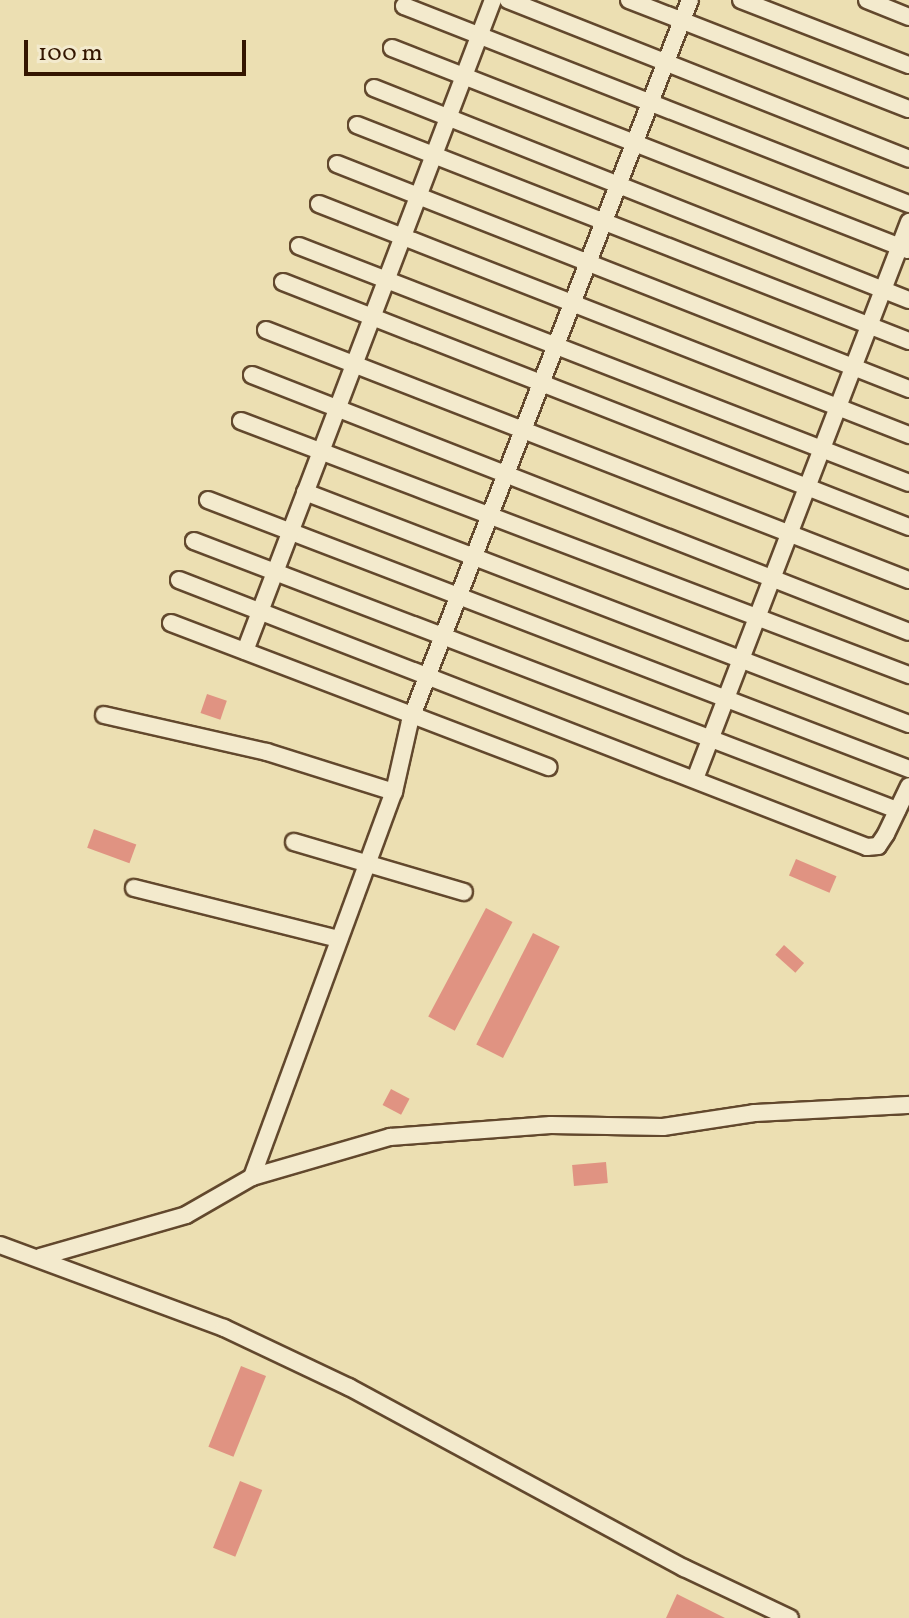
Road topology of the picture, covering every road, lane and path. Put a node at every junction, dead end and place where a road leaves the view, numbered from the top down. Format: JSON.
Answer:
{"nodes":[{"id":1,"x":493,"y":0,"type":"edge"},
{"id":2,"x":508,"y":0,"type":"edge"},
{"id":3,"x":629,"y":0,"type":"edge"},
{"id":4,"x":690,"y":0,"type":"edge"},
{"id":5,"x":741,"y":0,"type":"edge"},
{"id":6,"x":867,"y":0,"type":"edge"},
{"id":7,"x":404,"y":6,"type":"dead end"},
{"id":8,"x":909,"y":17,"type":"edge"},
{"id":9,"x":682,"y":21,"type":"junction"},
{"id":10,"x":480,"y":36,"type":"junction"},
{"id":11,"x":392,"y":48,"type":"dead end"},
{"id":12,"x":666,"y":62,"type":"junction"},
{"id":13,"x":909,"y":65,"type":"edge"},
{"id":14,"x":464,"y":77,"type":"junction"},
{"id":15,"x":374,"y":88,"type":"dead end"},
{"id":16,"x":650,"y":103,"type":"junction"},
{"id":17,"x":909,"y":109,"type":"edge"},
{"id":18,"x":448,"y":118,"type":"junction"},
{"id":19,"x":357,"y":125,"type":"dead end"},
{"id":20,"x":634,"y":143,"type":"junction"},
{"id":21,"x":434,"y":155,"type":"junction"},
{"id":22,"x":909,"y":159,"type":"edge"},
{"id":23,"x":337,"y":164,"type":"dead end"},
{"id":24,"x":618,"y":185,"type":"junction"},
{"id":25,"x":418,"y":196,"type":"junction"},
{"id":26,"x":319,"y":204,"type":"dead end"},
{"id":27,"x":909,"y":204,"type":"edge"},
{"id":28,"x":604,"y":221,"type":"junction"},
{"id":29,"x":909,"y":222,"type":"edge"},
{"id":30,"x":403,"y":237,"type":"junction"},
{"id":31,"x":299,"y":246,"type":"dead end"},
{"id":32,"x":904,"y":248,"type":"edge"},
{"id":33,"x":588,"y":263,"type":"junction"},
{"id":34,"x":387,"y":279,"type":"junction"},
{"id":35,"x":283,"y":282,"type":"dead end"},
{"id":36,"x":883,"y":290,"type":"junction"},
{"id":37,"x":909,"y":300,"type":"edge"},
{"id":38,"x":572,"y":304,"type":"junction"},
{"id":39,"x":372,"y":318,"type":"junction"},
{"id":40,"x":869,"y":325,"type":"junction"},
{"id":41,"x":266,"y":330,"type":"dead end"},
{"id":42,"x":909,"y":341,"type":"edge"},
{"id":43,"x":557,"y":344,"type":"junction"},
{"id":44,"x":354,"y":365,"type":"junction"},
{"id":45,"x":853,"y":367,"type":"junction"},
{"id":46,"x":252,"y":375,"type":"dead end"},
{"id":47,"x":539,"y":386,"type":"junction"},
{"id":48,"x":909,"y":389,"type":"edge"},
{"id":49,"x":838,"y":406,"type":"junction"},
{"id":50,"x":337,"y":408,"type":"junction"},
{"id":51,"x":241,"y":421,"type":"dead end"},
{"id":52,"x":522,"y":432,"type":"junction"},
{"id":53,"x":909,"y":435,"type":"edge"},
{"id":54,"x":822,"y":448,"type":"junction"},
{"id":55,"x":321,"y":451,"type":"junction"},
{"id":56,"x":506,"y":474,"type":"junction"},
{"id":57,"x":909,"y":483,"type":"edge"},
{"id":58,"x":807,"y":488,"type":"junction"},
{"id":59,"x":305,"y":492,"type":"junction"},
{"id":60,"x":208,"y":500,"type":"dead end"},
{"id":61,"x":490,"y":515,"type":"junction"},
{"id":62,"x":909,"y":527,"type":"edge"},
{"id":63,"x":290,"y":532,"type":"junction"},
{"id":64,"x":789,"y":534,"type":"junction"},
{"id":65,"x":194,"y":541,"type":"dead end"},
{"id":66,"x":473,"y":557,"type":"junction"},
{"id":67,"x":274,"y":572,"type":"junction"},
{"id":68,"x":772,"y":578,"type":"junction"},
{"id":69,"x":179,"y":580,"type":"dead end"},
{"id":70,"x":909,"y":580,"type":"edge"},
{"id":71,"x":458,"y":596,"type":"junction"},
{"id":72,"x":259,"y":611,"type":"junction"},
{"id":73,"x":757,"y":617,"type":"junction"},
{"id":74,"x":171,"y":623,"type":"dead end"},
{"id":75,"x":909,"y":632,"type":"edge"},
{"id":76,"x":443,"y":636,"type":"junction"},
{"id":77,"x":245,"y":651,"type":"junction"},
{"id":78,"x":741,"y":660,"type":"junction"},
{"id":79,"x":909,"y":675,"type":"edge"},
{"id":80,"x":427,"y":676,"type":"junction"},
{"id":81,"x":725,"y":699,"type":"junction"},
{"id":82,"x":104,"y":715,"type":"dead end"},
{"id":83,"x":412,"y":715,"type":"junction"},
{"id":84,"x":909,"y":724,"type":"edge"},
{"id":85,"x":710,"y":738,"type":"junction"},
{"id":86,"x":548,"y":767,"type":"dead end"},
{"id":87,"x":909,"y":769,"type":"edge"},
{"id":88,"x":695,"y":779,"type":"junction"},
{"id":89,"x":909,"y":786,"type":"edge"},
{"id":90,"x":394,"y":792,"type":"junction"},
{"id":91,"x":897,"y":810,"type":"junction"},
{"id":92,"x":294,"y":842,"type":"dead end"},
{"id":93,"x":367,"y":863,"type":"junction"},
{"id":94,"x":134,"y":888,"type":"dead end"},
{"id":95,"x":464,"y":892,"type":"dead end"},
{"id":96,"x":339,"y":939,"type":"junction"},
{"id":97,"x":908,"y":1106,"type":"edge"},
{"id":98,"x":252,"y":1177,"type":"junction"},
{"id":99,"x":0,"y":1245,"type":"edge"},
{"id":100,"x":40,"y":1257,"type":"junction"},
{"id":101,"x":790,"y":1618,"type":"edge"}],
"edges":[{"from":1,"to":10,"type":"street"},
{"from":2,"to":12,"type":"street"},
{"from":3,"to":9,"type":"street"},
{"from":4,"to":9,"type":"street"},
{"from":5,"to":13,"type":"street"},
{"from":6,"to":8,"type":"street"},
{"from":7,"to":10,"type":"street"},
{"from":9,"to":12,"type":"street"},
{"from":9,"to":17,"type":"street"},
{"from":10,"to":14,"type":"street"},
{"from":10,"to":16,"type":"street"},
{"from":11,"to":14,"type":"street"},
{"from":12,"to":16,"type":"street"},
{"from":12,"to":22,"type":"street"},
{"from":14,"to":18,"type":"street"},
{"from":14,"to":20,"type":"street"},
{"from":15,"to":18,"type":"street"},
{"from":16,"to":20,"type":"street"},
{"from":16,"to":27,"type":"street"},
{"from":18,"to":21,"type":"street"},
{"from":18,"to":24,"type":"street"},
{"from":19,"to":21,"type":"street"},
{"from":20,"to":24,"type":"street"},
{"from":20,"to":32,"type":"street"},
{"from":21,"to":25,"type":"street"},
{"from":21,"to":28,"type":"street"},
{"from":23,"to":25,"type":"street"},
{"from":24,"to":28,"type":"street"},
{"from":24,"to":36,"type":"street"},
{"from":25,"to":30,"type":"street"},
{"from":25,"to":33,"type":"street"},
{"from":26,"to":30,"type":"street"},
{"from":28,"to":33,"type":"street"},
{"from":28,"to":40,"type":"street"},
{"from":29,"to":32,"type":"street"},
{"from":30,"to":34,"type":"street"},
{"from":30,"to":38,"type":"street"},
{"from":31,"to":34,"type":"street"},
{"from":32,"to":36,"type":"street"},
{"from":33,"to":38,"type":"street"},
{"from":33,"to":45,"type":"street"},
{"from":34,"to":39,"type":"street"},
{"from":34,"to":43,"type":"street"},
{"from":35,"to":39,"type":"street"},
{"from":36,"to":37,"type":"street"},
{"from":36,"to":40,"type":"street"},
{"from":38,"to":43,"type":"street"},
{"from":38,"to":49,"type":"street"},
{"from":39,"to":44,"type":"street"},
{"from":39,"to":47,"type":"street"},
{"from":40,"to":42,"type":"street"},
{"from":40,"to":45,"type":"street"},
{"from":41,"to":44,"type":"street"},
{"from":43,"to":47,"type":"street"},
{"from":43,"to":54,"type":"street"},
{"from":44,"to":50,"type":"street"},
{"from":44,"to":52,"type":"street"},
{"from":45,"to":48,"type":"street"},
{"from":45,"to":49,"type":"street"},
{"from":46,"to":50,"type":"street"},
{"from":47,"to":52,"type":"street"},
{"from":47,"to":58,"type":"street"},
{"from":49,"to":53,"type":"street"},
{"from":49,"to":54,"type":"street"},
{"from":50,"to":55,"type":"street"},
{"from":50,"to":56,"type":"street"},
{"from":51,"to":55,"type":"street"},
{"from":52,"to":56,"type":"street"},
{"from":52,"to":64,"type":"street"},
{"from":54,"to":57,"type":"street"},
{"from":54,"to":58,"type":"street"},
{"from":55,"to":59,"type":"street"},
{"from":55,"to":61,"type":"street"},
{"from":56,"to":61,"type":"street"},
{"from":56,"to":68,"type":"street"},
{"from":58,"to":62,"type":"street"},
{"from":58,"to":64,"type":"street"},
{"from":59,"to":63,"type":"street"},
{"from":59,"to":66,"type":"street"},
{"from":60,"to":63,"type":"street"},
{"from":61,"to":66,"type":"street"},
{"from":61,"to":73,"type":"street"},
{"from":63,"to":67,"type":"street"},
{"from":63,"to":71,"type":"street"},
{"from":64,"to":68,"type":"street"},
{"from":64,"to":70,"type":"street"},
{"from":65,"to":67,"type":"street"},
{"from":66,"to":71,"type":"street"},
{"from":66,"to":78,"type":"street"},
{"from":67,"to":72,"type":"street"},
{"from":67,"to":76,"type":"street"},
{"from":68,"to":73,"type":"street"},
{"from":68,"to":75,"type":"street"},
{"from":69,"to":72,"type":"street"},
{"from":71,"to":76,"type":"street"},
{"from":71,"to":81,"type":"street"},
{"from":72,"to":77,"type":"street"},
{"from":72,"to":80,"type":"street"},
{"from":73,"to":78,"type":"street"},
{"from":73,"to":79,"type":"street"},
{"from":74,"to":77,"type":"street"},
{"from":76,"to":80,"type":"street"},
{"from":76,"to":85,"type":"street"},
{"from":77,"to":83,"type":"street"},
{"from":78,"to":81,"type":"street"},
{"from":78,"to":84,"type":"street"},
{"from":80,"to":83,"type":"street"},
{"from":80,"to":88,"type":"street"},
{"from":81,"to":85,"type":"street"},
{"from":81,"to":87,"type":"street"},
{"from":82,"to":90,"type":"street"},
{"from":83,"to":86,"type":"street"},
{"from":83,"to":90,"type":"street"},
{"from":85,"to":88,"type":"street"},
{"from":85,"to":91,"type":"street"},
{"from":88,"to":91,"type":"street"},
{"from":89,"to":91,"type":"street"},
{"from":90,"to":93,"type":"street"},
{"from":92,"to":93,"type":"street"},
{"from":93,"to":95,"type":"street"},
{"from":93,"to":96,"type":"street"},
{"from":94,"to":96,"type":"street"},
{"from":96,"to":98,"type":"street"},
{"from":97,"to":98,"type":"street"},
{"from":98,"to":100,"type":"street"},
{"from":99,"to":100,"type":"street"},
{"from":100,"to":101,"type":"street"}]}
